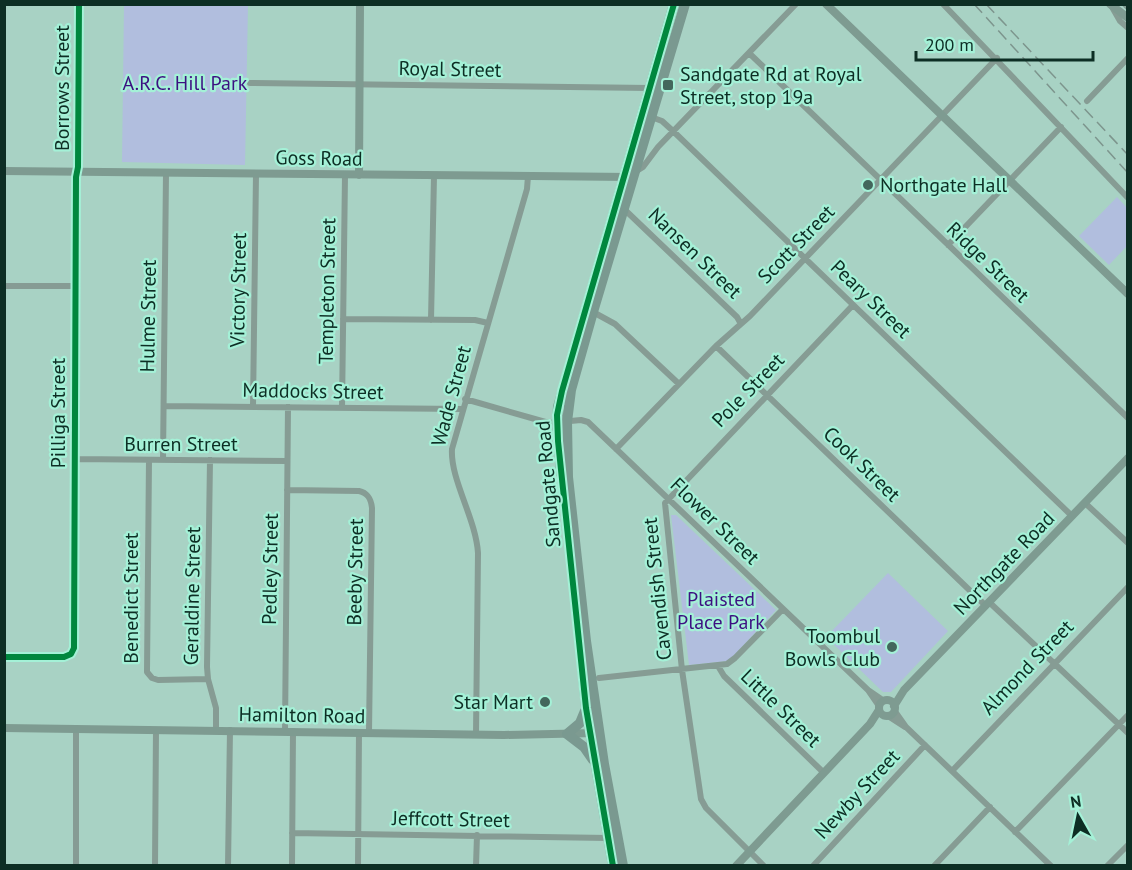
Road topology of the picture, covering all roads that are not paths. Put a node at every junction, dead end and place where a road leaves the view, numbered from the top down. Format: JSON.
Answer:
{"nodes":[{"id":1,"x":79,"y":4,"type":"edge"},
{"id":2,"x":360,"y":4,"type":"edge"},
{"id":3,"x":674,"y":4,"type":"edge"},
{"id":4,"x":685,"y":4,"type":"edge"},
{"id":5,"x":795,"y":4,"type":"edge"},
{"id":6,"x":825,"y":4,"type":"edge"},
{"id":7,"x":943,"y":4,"type":"edge"},
{"id":8,"x":1110,"y":5,"type":"edge"},
{"id":9,"x":1128,"y":18,"type":"edge"},
{"id":10,"x":1128,"y":28,"type":"edge"},
{"id":11,"x":749,"y":53,"type":"junction"},
{"id":12,"x":997,"y":58,"type":"junction"},
{"id":13,"x":1128,"y":58,"type":"edge"},
{"id":14,"x":250,"y":83,"type":"dead end"},
{"id":15,"x":360,"y":85,"type":"junction"},
{"id":16,"x":650,"y":88,"type":"junction"},
{"id":17,"x":1087,"y":101,"type":"dead end"},
{"id":18,"x":942,"y":116,"type":"junction"},
{"id":19,"x":646,"y":117,"type":"junction"},
{"id":20,"x":1061,"y":127,"type":"junction"},
{"id":21,"x":673,"y":131,"type":"junction"},
{"id":22,"x":4,"y":171,"type":"edge"},
{"id":23,"x":77,"y":172,"type":"junction"},
{"id":24,"x":166,"y":173,"type":"junction"},
{"id":25,"x":256,"y":174,"type":"junction"},
{"id":26,"x":345,"y":175,"type":"junction"},
{"id":27,"x":359,"y":175,"type":"junction"},
{"id":28,"x":630,"y":175,"type":"junction"},
{"id":29,"x":434,"y":176,"type":"junction"},
{"id":30,"x":528,"y":176,"type":"junction"},
{"id":31,"x":880,"y":181,"type":"junction"},
{"id":32,"x":1010,"y":181,"type":"junction"},
{"id":33,"x":1128,"y":198,"type":"edge"},
{"id":34,"x":624,"y":208,"type":"junction"},
{"id":35,"x":948,"y":245,"type":"junction"},
{"id":36,"x":805,"y":258,"type":"junction"},
{"id":37,"x":4,"y":286,"type":"edge"},
{"id":38,"x":75,"y":286,"type":"junction"},
{"id":39,"x":1128,"y":294,"type":"edge"},
{"id":40,"x":853,"y":305,"type":"junction"},
{"id":41,"x":593,"y":312,"type":"junction"},
{"id":42,"x":343,"y":319,"type":"junction"},
{"id":43,"x":431,"y":320,"type":"junction"},
{"id":44,"x":488,"y":323,"type":"junction"},
{"id":45,"x":741,"y":324,"type":"junction"},
{"id":46,"x":716,"y":346,"type":"junction"},
{"id":47,"x":679,"y":384,"type":"junction"},
{"id":48,"x":766,"y":395,"type":"junction"},
{"id":49,"x":465,"y":399,"type":"junction"},
{"id":50,"x":164,"y":406,"type":"junction"},
{"id":51,"x":253,"y":407,"type":"junction"},
{"id":52,"x":288,"y":407,"type":"junction"},
{"id":53,"x":342,"y":408,"type":"junction"},
{"id":54,"x":463,"y":409,"type":"junction"},
{"id":55,"x":1128,"y":418,"type":"edge"},
{"id":56,"x":562,"y":422,"type":"junction"},
{"id":57,"x":616,"y":449,"type":"junction"},
{"id":58,"x":1128,"y":458,"type":"edge"},
{"id":59,"x":74,"y":459,"type":"junction"},
{"id":60,"x":149,"y":460,"type":"junction"},
{"id":61,"x":163,"y":460,"type":"junction"},
{"id":62,"x":210,"y":460,"type":"junction"},
{"id":63,"x":287,"y":461,"type":"junction"},
{"id":64,"x":287,"y":490,"type":"junction"},
{"id":65,"x":668,"y":499,"type":"junction"},
{"id":66,"x":1084,"y":502,"type":"junction"},
{"id":67,"x":1072,"y":516,"type":"junction"},
{"id":68,"x":1128,"y":543,"type":"edge"},
{"id":69,"x":1128,"y":587,"type":"edge"},
{"id":70,"x":988,"y":604,"type":"junction"},
{"id":71,"x":783,"y":609,"type":"junction"},
{"id":72,"x":4,"y":657,"type":"edge"},
{"id":73,"x":1053,"y":664,"type":"junction"},
{"id":74,"x":718,"y":666,"type":"junction"},
{"id":75,"x":682,"y":670,"type":"junction"},
{"id":76,"x":599,"y":678,"type":"dead end"},
{"id":77,"x":208,"y":679,"type":"junction"},
{"id":78,"x":586,"y":708,"type":"junction"},
{"id":79,"x":886,"y":708,"type":"junction"},
{"id":80,"x":1128,"y":715,"type":"edge"},
{"id":81,"x":1118,"y":725,"type":"junction"},
{"id":82,"x":4,"y":728,"type":"edge"},
{"id":83,"x":76,"y":728,"type":"junction"},
{"id":84,"x":156,"y":730,"type":"junction"},
{"id":85,"x":216,"y":730,"type":"junction"},
{"id":86,"x":230,"y":730,"type":"junction"},
{"id":87,"x":289,"y":731,"type":"junction"},
{"id":88,"x":359,"y":732,"type":"junction"},
{"id":89,"x":369,"y":732,"type":"junction"},
{"id":90,"x":595,"y":733,"type":"junction"},
{"id":91,"x":1128,"y":733,"type":"edge"},
{"id":92,"x":476,"y":734,"type":"junction"},
{"id":93,"x":567,"y":734,"type":"junction"},
{"id":94,"x":925,"y":745,"type":"junction"},
{"id":95,"x":596,"y":764,"type":"junction"},
{"id":96,"x":952,"y":771,"type":"junction"},
{"id":97,"x":824,"y":773,"type":"junction"},
{"id":98,"x":990,"y":807,"type":"junction"},
{"id":99,"x":1015,"y":832,"type":"junction"},
{"id":100,"x":292,"y":833,"type":"junction"},
{"id":101,"x":358,"y":834,"type":"junction"},
{"id":102,"x":477,"y":835,"type":"junction"},
{"id":103,"x":609,"y":838,"type":"junction"},
{"id":104,"x":1128,"y":844,"type":"edge"},
{"id":105,"x":750,"y":851,"type":"junction"},
{"id":106,"x":76,"y":866,"type":"edge"},
{"id":107,"x":155,"y":866,"type":"edge"},
{"id":108,"x":228,"y":866,"type":"edge"},
{"id":109,"x":292,"y":866,"type":"edge"},
{"id":110,"x":358,"y":866,"type":"edge"},
{"id":111,"x":476,"y":866,"type":"edge"},
{"id":112,"x":613,"y":866,"type":"edge"},
{"id":113,"x":622,"y":866,"type":"edge"},
{"id":114,"x":736,"y":866,"type":"edge"},
{"id":115,"x":764,"y":866,"type":"edge"},
{"id":116,"x":813,"y":866,"type":"edge"},
{"id":117,"x":934,"y":866,"type":"edge"},
{"id":118,"x":1051,"y":866,"type":"edge"},
{"id":119,"x":1107,"y":866,"type":"edge"}],
"edges":[{"from":1,"to":23,"type":"street","name":"Borrows Street"},
{"from":2,"to":15,"type":"street"},
{"from":3,"to":16,"type":"highway","name":"Sandgate Road"},
{"from":4,"to":19,"type":"highway","name":"Sandgate Road"},
{"from":5,"to":11,"type":"street"},
{"from":6,"to":18,"type":"street"},
{"from":7,"to":12,"type":"street"},
{"from":8,"to":9,"type":"street"},
{"from":8,"to":10,"type":"street"},
{"from":11,"to":21,"type":"street"},
{"from":11,"to":31,"type":"street","name":"Ridge Street"},
{"from":12,"to":18,"type":"street","name":"Scott Street"},
{"from":12,"to":20,"type":"street"},
{"from":13,"to":17,"type":"street"},
{"from":14,"to":15,"type":"street","name":"Royal Street"},
{"from":15,"to":16,"type":"street","name":"Royal Street"},
{"from":15,"to":27,"type":"street"},
{"from":16,"to":19,"type":"highway","name":"Sandgate Road"},
{"from":18,"to":31,"type":"street","name":"Scott Street"},
{"from":18,"to":32,"type":"street"},
{"from":19,"to":21,"type":"street","name":"Peary Street"},
{"from":19,"to":28,"type":"highway","name":"Sandgate Road"},
{"from":20,"to":32,"type":"street"},
{"from":20,"to":33,"type":"street"},
{"from":21,"to":28,"type":"street"},
{"from":21,"to":36,"type":"street","name":"Peary Street"},
{"from":22,"to":23,"type":"street","name":"Goss Road"},
{"from":23,"to":24,"type":"street","name":"Goss Road"},
{"from":23,"to":38,"type":"street","name":"Pilliga Street"},
{"from":24,"to":25,"type":"street","name":"Goss Road"},
{"from":24,"to":50,"type":"street","name":"Hulme Street"},
{"from":25,"to":26,"type":"street","name":"Goss Road"},
{"from":25,"to":51,"type":"street","name":"Victory Street"},
{"from":26,"to":27,"type":"street","name":"Goss Road"},
{"from":26,"to":42,"type":"street","name":"Templeton Street"},
{"from":27,"to":29,"type":"street","name":"Goss Road"},
{"from":28,"to":30,"type":"street","name":"Goss Road"},
{"from":28,"to":34,"type":"highway","name":"Sandgate Road"},
{"from":28,"to":56,"type":"highway","name":"Sandgate Road"},
{"from":29,"to":30,"type":"street","name":"Goss Road"},
{"from":29,"to":43,"type":"street"},
{"from":30,"to":44,"type":"street","name":"Wade Street"},
{"from":31,"to":35,"type":"street","name":"Ridge Street"},
{"from":31,"to":36,"type":"street","name":"Scott Street"},
{"from":32,"to":35,"type":"street"},
{"from":32,"to":39,"type":"street"},
{"from":34,"to":41,"type":"highway","name":"Sandgate Road"},
{"from":34,"to":45,"type":"street","name":"Nansen Street"},
{"from":35,"to":55,"type":"street","name":"Ridge Street"},
{"from":36,"to":40,"type":"street","name":"Peary Street"},
{"from":36,"to":45,"type":"street","name":"Scott Street"},
{"from":37,"to":38,"type":"street"},
{"from":38,"to":59,"type":"street","name":"Pilliga Street"},
{"from":40,"to":48,"type":"street","name":"Pole Street"},
{"from":40,"to":67,"type":"street","name":"Peary Street"},
{"from":41,"to":47,"type":"street"},
{"from":41,"to":56,"type":"highway","name":"Sandgate Road"},
{"from":42,"to":43,"type":"street"},
{"from":42,"to":53,"type":"street","name":"Templeton Street"},
{"from":43,"to":44,"type":"street"},
{"from":44,"to":49,"type":"street","name":"Wade Street"},
{"from":45,"to":46,"type":"street","name":"Scott Street"},
{"from":46,"to":47,"type":"street","name":"Scott Street"},
{"from":46,"to":48,"type":"street","name":"Cook Street"},
{"from":47,"to":57,"type":"street","name":"Scott Street"},
{"from":48,"to":65,"type":"street","name":"Pole Street"},
{"from":48,"to":70,"type":"street","name":"Cook Street"},
{"from":49,"to":54,"type":"street","name":"Wade Street"},
{"from":49,"to":56,"type":"street"},
{"from":50,"to":51,"type":"street","name":"Maddocks Street"},
{"from":50,"to":61,"type":"street","name":"Hulme Street"},
{"from":51,"to":52,"type":"street","name":"Maddocks Street"},
{"from":52,"to":53,"type":"street","name":"Maddocks Street"},
{"from":52,"to":63,"type":"street","name":"Pedley Street"},
{"from":53,"to":54,"type":"street","name":"Maddocks Street"},
{"from":54,"to":92,"type":"street","name":"Wade Street"},
{"from":56,"to":57,"type":"street","name":"Flower Street"},
{"from":56,"to":78,"type":"highway","name":"Sandgate Road"},
{"from":56,"to":90,"type":"highway","name":"Sandgate Road"},
{"from":57,"to":65,"type":"street","name":"Flower Street"},
{"from":58,"to":66,"type":"street","name":"Northgate Road"},
{"from":59,"to":60,"type":"street","name":"Burren Street"},
{"from":59,"to":72,"type":"street","name":"Pilliga Street"},
{"from":60,"to":61,"type":"street","name":"Burren Street"},
{"from":60,"to":77,"type":"street","name":"Benedict Street"},
{"from":61,"to":62,"type":"street","name":"Burren Street"},
{"from":62,"to":63,"type":"street","name":"Burren Street"},
{"from":62,"to":77,"type":"street","name":"Geraldine Street"},
{"from":63,"to":64,"type":"street","name":"Pedley Street"},
{"from":64,"to":87,"type":"street","name":"Pedley Street"},
{"from":64,"to":89,"type":"street","name":"Beeby Street"},
{"from":65,"to":71,"type":"street","name":"Flower Street"},
{"from":65,"to":75,"type":"street","name":"Cavendish Street"},
{"from":66,"to":67,"type":"street","name":"Northgate Road"},
{"from":66,"to":68,"type":"street"},
{"from":67,"to":70,"type":"street","name":"Northgate Road"},
{"from":69,"to":73,"type":"street","name":"Almond Street"},
{"from":70,"to":73,"type":"street","name":"Cook Street"},
{"from":70,"to":79,"type":"street","name":"Northgate Road"},
{"from":71,"to":74,"type":"street"},
{"from":71,"to":79,"type":"street","name":"Flower Street"},
{"from":73,"to":81,"type":"street","name":"Cook Street"},
{"from":73,"to":96,"type":"street","name":"Almond Street"},
{"from":74,"to":75,"type":"street"},
{"from":74,"to":97,"type":"street","name":"Little Street"},
{"from":75,"to":76,"type":"street"},
{"from":75,"to":105,"type":"street","name":"Cavendish Street"},
{"from":77,"to":85,"type":"street","name":"Geraldine Street"},
{"from":78,"to":90,"type":"highway","name":"Sandgate Road"},
{"from":78,"to":93,"type":"highway"},
{"from":79,"to":94,"type":"street","name":"Flower Street"},
{"from":79,"to":97,"type":"street","name":"Northgate Road"},
{"from":80,"to":81,"type":"street"},
{"from":81,"to":91,"type":"street","name":"Cook Street"},
{"from":81,"to":99,"type":"street"},
{"from":82,"to":83,"type":"street","name":"Hamilton Road"},
{"from":83,"to":84,"type":"street","name":"Hamilton Road"},
{"from":83,"to":106,"type":"street"},
{"from":84,"to":85,"type":"street","name":"Hamilton Road"},
{"from":84,"to":107,"type":"street"},
{"from":85,"to":86,"type":"street","name":"Hamilton Road"},
{"from":86,"to":87,"type":"street","name":"Hamilton Road"},
{"from":86,"to":108,"type":"street"},
{"from":87,"to":88,"type":"street","name":"Hamilton Road"},
{"from":87,"to":100,"type":"street","name":"Pedley Street"},
{"from":88,"to":89,"type":"street","name":"Hamilton Road"},
{"from":88,"to":101,"type":"street"},
{"from":89,"to":92,"type":"street","name":"Hamilton Road"},
{"from":90,"to":93,"type":"street","name":"Hamilton Road"},
{"from":90,"to":95,"type":"highway","name":"Sandgate Road"},
{"from":90,"to":113,"type":"highway","name":"Sandgate Road"},
{"from":92,"to":93,"type":"street","name":"Hamilton Road"},
{"from":93,"to":95,"type":"highway"},
{"from":94,"to":96,"type":"street","name":"Flower Street"},
{"from":94,"to":116,"type":"street","name":"Newby Street"},
{"from":95,"to":103,"type":"highway","name":"Sandgate Road"},
{"from":96,"to":98,"type":"street","name":"Flower Street"},
{"from":97,"to":105,"type":"street","name":"Northgate Road"},
{"from":98,"to":99,"type":"street","name":"Flower Street"},
{"from":98,"to":117,"type":"street"},
{"from":99,"to":118,"type":"street","name":"Flower Street"},
{"from":100,"to":101,"type":"street","name":"Jeffcott Street"},
{"from":100,"to":109,"type":"street","name":"Pedley Street"},
{"from":101,"to":102,"type":"street","name":"Jeffcott Street"},
{"from":101,"to":110,"type":"street"},
{"from":102,"to":103,"type":"street","name":"Jeffcott Street"},
{"from":102,"to":111,"type":"street"},
{"from":103,"to":112,"type":"highway","name":"Sandgate Road"},
{"from":104,"to":119,"type":"street"},
{"from":105,"to":114,"type":"street","name":"Northgate Road"},
{"from":105,"to":115,"type":"street","name":"Cavendish Street"}]}
